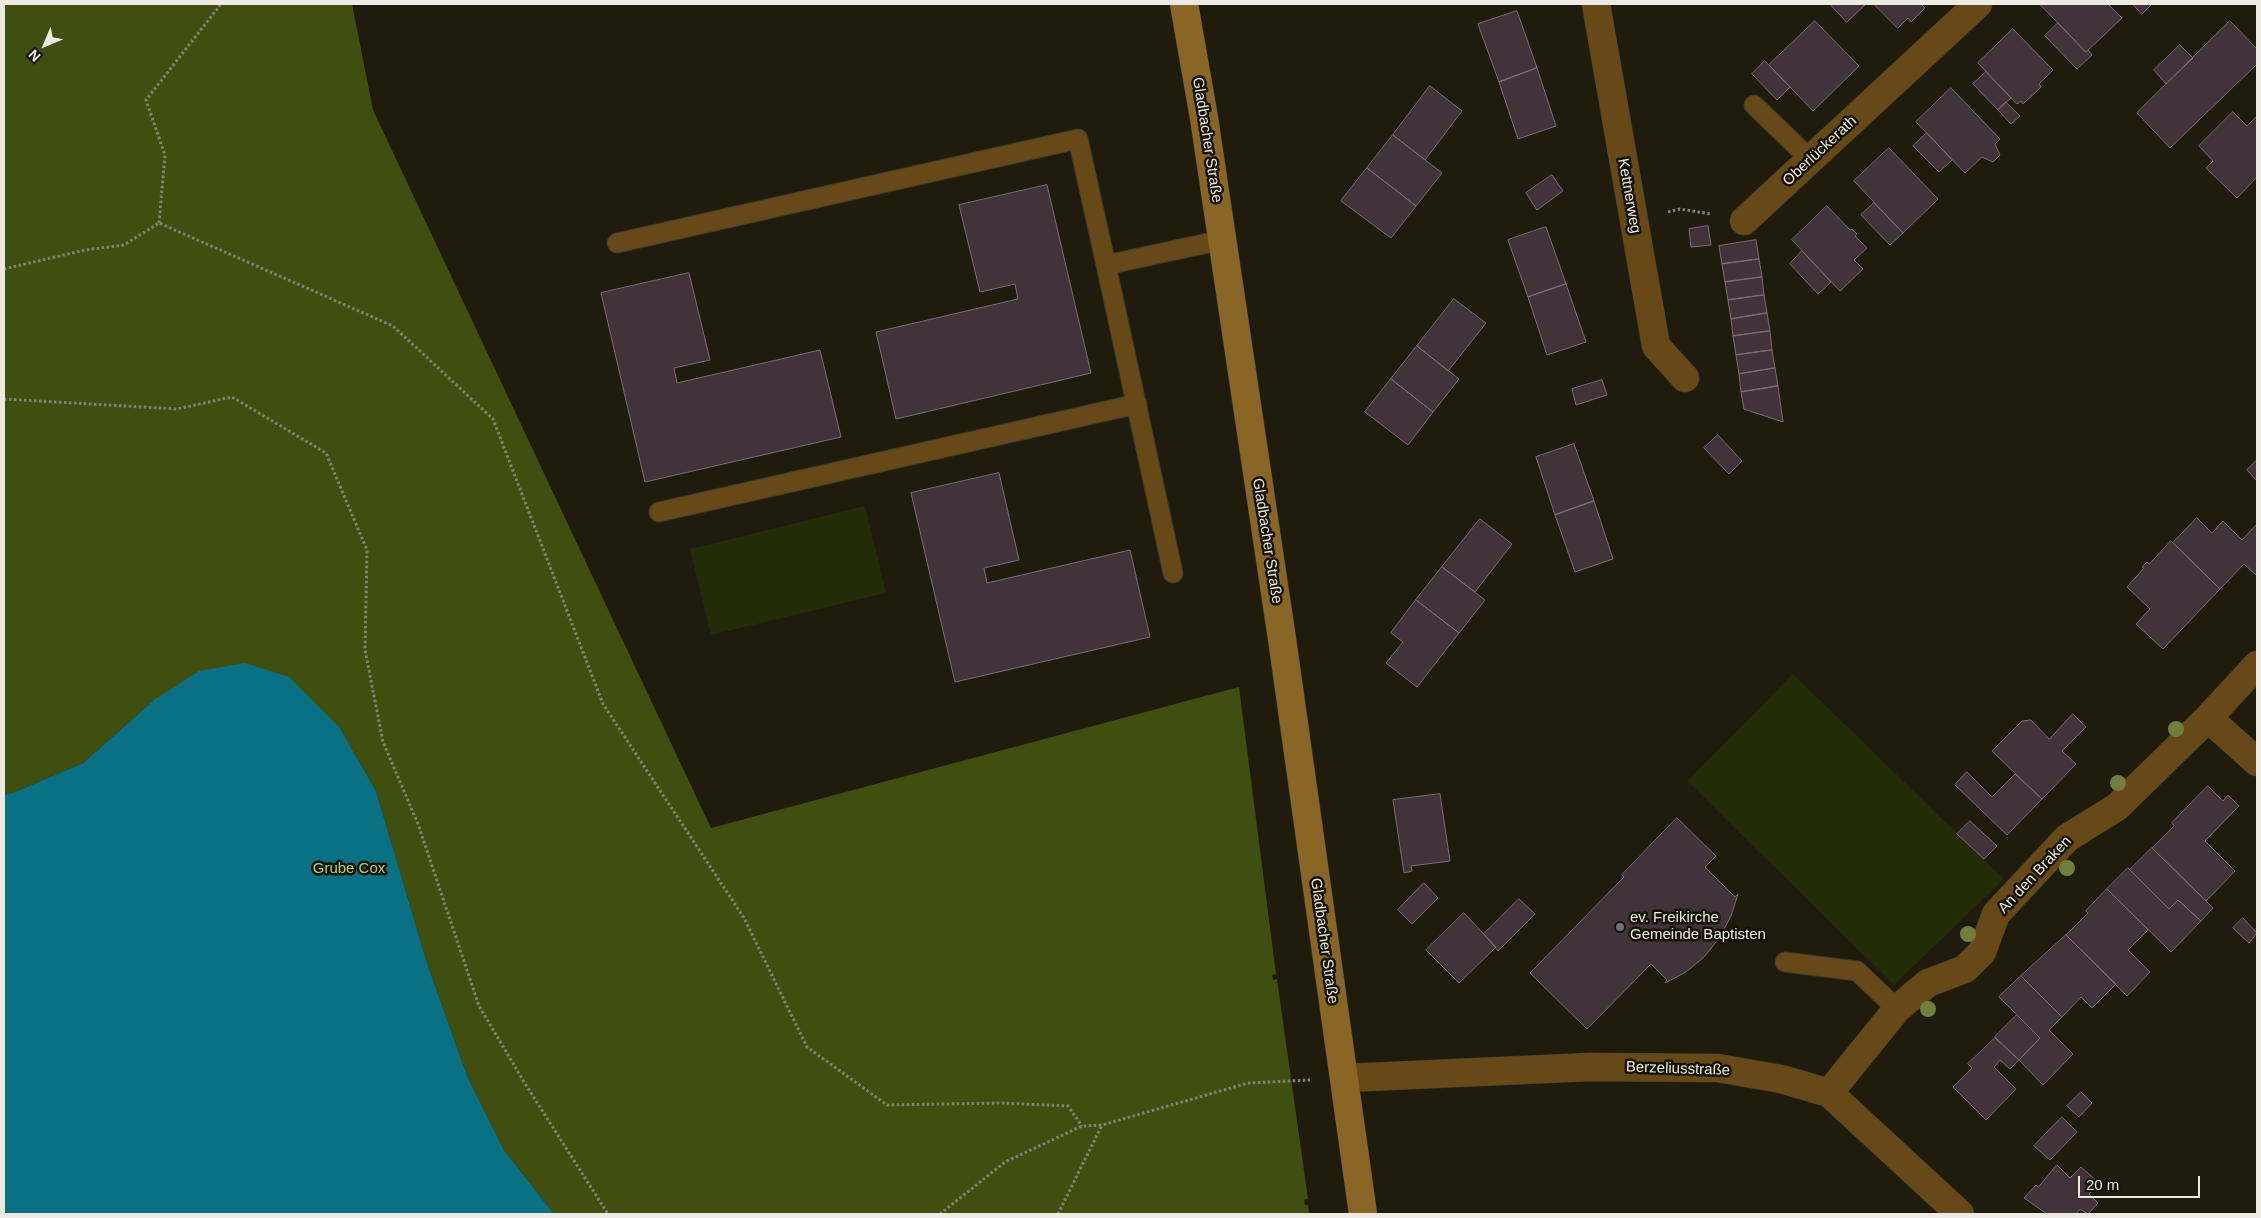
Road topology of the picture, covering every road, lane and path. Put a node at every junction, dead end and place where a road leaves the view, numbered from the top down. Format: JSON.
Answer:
{"nodes":[{"id":1,"x":221,"y":4,"type":"edge"},
{"id":2,"x":1184,"y":4,"type":"edge"},
{"id":3,"x":1596,"y":4,"type":"edge"},
{"id":4,"x":1978,"y":4,"type":"edge"},
{"id":5,"x":1754,"y":105,"type":"dead end"},
{"id":6,"x":1811,"y":160,"type":"junction"},
{"id":7,"x":1744,"y":221,"type":"joint"},
{"id":8,"x":1634,"y":222,"type":"junction"},
{"id":9,"x":159,"y":223,"type":"junction"},
{"id":10,"x":1222,"y":240,"type":"junction"},
{"id":11,"x":617,"y":243,"type":"dead end"},
{"id":12,"x":1106,"y":265,"type":"junction"},
{"id":13,"x":4,"y":269,"type":"edge"},
{"id":14,"x":1685,"y":378,"type":"dead end"},
{"id":15,"x":4,"y":399,"type":"edge"},
{"id":16,"x":1137,"y":404,"type":"junction"},
{"id":17,"x":659,"y":512,"type":"dead end"},
{"id":18,"x":1173,"y":573,"type":"dead end"},
{"id":19,"x":2257,"y":665,"type":"edge"},
{"id":20,"x":2208,"y":718,"type":"junction"},
{"id":21,"x":2257,"y":762,"type":"edge"},
{"id":22,"x":1785,"y":962,"type":"dead end"},
{"id":23,"x":1897,"y":1009,"type":"junction"},
{"id":24,"x":1345,"y":1078,"type":"junction"},
{"id":25,"x":1829,"y":1093,"type":"junction"},
{"id":26,"x":1082,"y":1126,"type":"junction"},
{"id":27,"x":1102,"y":1126,"type":"junction"},
{"id":28,"x":608,"y":1214,"type":"edge"},
{"id":29,"x":940,"y":1214,"type":"edge"},
{"id":30,"x":1058,"y":1214,"type":"edge"},
{"id":31,"x":1363,"y":1214,"type":"edge"},
{"id":32,"x":1960,"y":1214,"type":"edge"}],
"edges":[{"from":1,"to":9,"type":"path"},
{"from":2,"to":10,"type":"main road","name":"Gladbacher Straße"},
{"from":3,"to":8,"type":"street","name":"Kettnerweg"},
{"from":4,"to":6,"type":"street","name":"Oberlückerath"},
{"from":5,"to":6,"type":"lane"},
{"from":6,"to":7,"type":"street","name":"Oberlückerath"},
{"from":7,"to":8,"type":"path"},
{"from":8,"to":14,"type":"street","name":"Kettnerweg"},
{"from":9,"to":13,"type":"path"},
{"from":9,"to":26,"type":"path"},
{"from":10,"to":12,"type":"lane"},
{"from":10,"to":24,"type":"main road","name":"Gladbacher Straße"},
{"from":11,"to":12,"type":"lane"},
{"from":12,"to":16,"type":"lane"},
{"from":15,"to":28,"type":"path"},
{"from":16,"to":17,"type":"lane"},
{"from":16,"to":18,"type":"lane"},
{"from":19,"to":20,"type":"street","name":"An den Braken"},
{"from":20,"to":21,"type":"street"},
{"from":20,"to":23,"type":"street","name":"An den Braken"},
{"from":22,"to":23,"type":"lane"},
{"from":23,"to":25,"type":"street","name":"An den Braken"},
{"from":24,"to":25,"type":"street","name":"Berzeliusstraße"},
{"from":24,"to":27,"type":"path"},
{"from":24,"to":31,"type":"main road","name":"Gladbacher Straße"},
{"from":25,"to":32,"type":"street","name":"Berzeliusstraße"},
{"from":26,"to":27,"type":"path"},
{"from":26,"to":29,"type":"path"},
{"from":27,"to":30,"type":"path"}]}
